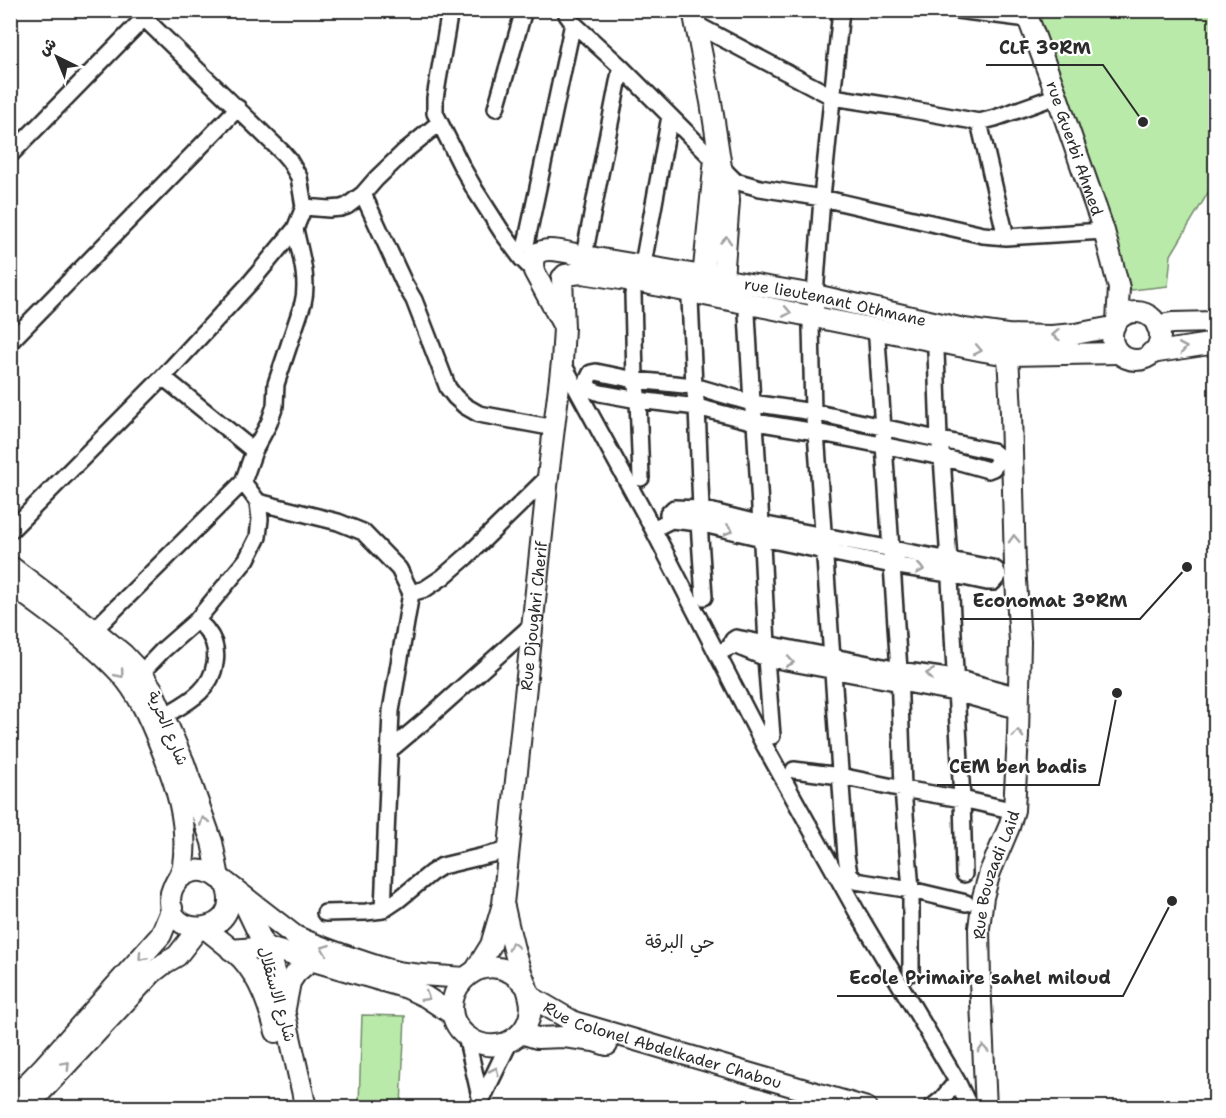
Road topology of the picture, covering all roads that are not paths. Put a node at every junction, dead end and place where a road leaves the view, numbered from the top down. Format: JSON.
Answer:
{"nodes":[{"id":1,"x":450,"y":10,"type":"edge"},
{"id":2,"x":524,"y":10,"type":"edge"},
{"id":3,"x":841,"y":10,"type":"edge"},
{"id":4,"x":957,"y":10,"type":"edge"},
{"id":5,"x":143,"y":14,"type":"edge"},
{"id":6,"x":566,"y":15,"type":"edge"},
{"id":7,"x":1026,"y":15,"type":"edge"},
{"id":8,"x":695,"y":18,"type":"edge"},
{"id":9,"x":621,"y":67,"type":"junction"},
{"id":10,"x":1057,"y":96,"type":"junction"},
{"id":11,"x":833,"y":98,"type":"junction"},
{"id":12,"x":238,"y":108,"type":"junction"},
{"id":13,"x":496,"y":108,"type":"dead end"},
{"id":14,"x":670,"y":116,"type":"junction"},
{"id":15,"x":979,"y":122,"type":"junction"},
{"id":16,"x":439,"y":123,"type":"junction"},
{"id":17,"x":10,"y":155,"type":"edge"},
{"id":18,"x":718,"y":158,"type":"junction"},
{"id":19,"x":363,"y":194,"type":"junction"},
{"id":20,"x":822,"y":198,"type":"junction"},
{"id":21,"x":304,"y":207,"type":"junction"},
{"id":22,"x":294,"y":229,"type":"junction"},
{"id":23,"x":1104,"y":231,"type":"junction"},
{"id":24,"x":502,"y":232,"type":"junction"},
{"id":25,"x":1006,"y":237,"type":"junction"},
{"id":26,"x":559,"y":251,"type":"junction"},
{"id":27,"x":584,"y":256,"type":"junction"},
{"id":28,"x":534,"y":262,"type":"junction"},
{"id":29,"x":563,"y":276,"type":"junction"},
{"id":30,"x":638,"y":280,"type":"junction"},
{"id":31,"x":1119,"y":288,"type":"junction"},
{"id":32,"x":708,"y":289,"type":"junction"},
{"id":33,"x":815,"y":295,"type":"junction"},
{"id":34,"x":1139,"y":312,"type":"junction"},
{"id":35,"x":747,"y":314,"type":"dead end"},
{"id":36,"x":813,"y":322,"type":"junction"},
{"id":37,"x":1215,"y":322,"type":"edge"},
{"id":38,"x":1115,"y":324,"type":"junction"},
{"id":39,"x":1157,"y":326,"type":"junction"},
{"id":40,"x":564,"y":328,"type":"junction"},
{"id":41,"x":877,"y":339,"type":"dead end"},
{"id":42,"x":10,"y":342,"type":"edge"},
{"id":43,"x":1215,"y":343,"type":"edge"},
{"id":44,"x":1007,"y":345,"type":"junction"},
{"id":45,"x":936,"y":351,"type":"dead end"},
{"id":46,"x":1119,"y":353,"type":"junction"},
{"id":47,"x":1151,"y":353,"type":"junction"},
{"id":48,"x":562,"y":362,"type":"junction"},
{"id":49,"x":163,"y":377,"type":"junction"},
{"id":50,"x":635,"y":380,"type":"junction"},
{"id":51,"x":694,"y":386,"type":"junction"},
{"id":52,"x":638,"y":399,"type":"junction"},
{"id":53,"x":752,"y":403,"type":"junction"},
{"id":54,"x":697,"y":407,"type":"junction"},
{"id":55,"x":813,"y":412,"type":"junction"},
{"id":56,"x":754,"y":422,"type":"junction"},
{"id":57,"x":883,"y":427,"type":"junction"},
{"id":58,"x":555,"y":428,"type":"junction"},
{"id":59,"x":816,"y":432,"type":"junction"},
{"id":60,"x":939,"y":439,"type":"junction"},
{"id":61,"x":884,"y":446,"type":"junction"},
{"id":62,"x":254,"y":451,"type":"junction"},
{"id":63,"x":942,"y":457,"type":"junction"},
{"id":64,"x":548,"y":477,"type":"junction"},
{"id":65,"x":641,"y":478,"type":"dead end"},
{"id":66,"x":243,"y":482,"type":"junction"},
{"id":67,"x":258,"y":502,"type":"junction"},
{"id":68,"x":700,"y":516,"type":"junction"},
{"id":69,"x":653,"y":529,"type":"junction"},
{"id":70,"x":10,"y":531,"type":"edge"},
{"id":71,"x":761,"y":531,"type":"junction"},
{"id":72,"x":824,"y":543,"type":"junction"},
{"id":73,"x":891,"y":549,"type":"junction"},
{"id":74,"x":892,"y":565,"type":"junction"},
{"id":75,"x":10,"y":566,"type":"edge"},
{"id":76,"x":949,"y":567,"type":"junction"},
{"id":77,"x":10,"y":583,"type":"edge"},
{"id":78,"x":411,"y":593,"type":"junction"},
{"id":79,"x":704,"y":597,"type":"dead end"},
{"id":80,"x":196,"y":621,"type":"junction"},
{"id":81,"x":532,"y":625,"type":"junction"},
{"id":82,"x":94,"y":630,"type":"junction"},
{"id":83,"x":767,"y":651,"type":"junction"},
{"id":84,"x":718,"y":654,"type":"junction"},
{"id":85,"x":832,"y":663,"type":"junction"},
{"id":86,"x":141,"y":673,"type":"junction"},
{"id":87,"x":899,"y":676,"type":"junction"},
{"id":88,"x":955,"y":686,"type":"junction"},
{"id":89,"x":164,"y":716,"type":"junction"},
{"id":90,"x":772,"y":736,"type":"dead end"},
{"id":91,"x":390,"y":750,"type":"junction"},
{"id":92,"x":794,"y":770,"type":"dead end"},
{"id":93,"x":840,"y":776,"type":"junction"},
{"id":94,"x":903,"y":789,"type":"junction"},
{"id":95,"x":962,"y":799,"type":"junction"},
{"id":96,"x":1002,"y":808,"type":"dead end"},
{"id":97,"x":509,"y":850,"type":"junction"},
{"id":98,"x":964,"y":874,"type":"dead end"},
{"id":99,"x":176,"y":882,"type":"junction"},
{"id":100,"x":224,"y":883,"type":"junction"},
{"id":101,"x":911,"y":890,"type":"junction"},
{"id":102,"x":966,"y":903,"type":"dead end"},
{"id":103,"x":503,"y":904,"type":"junction"},
{"id":104,"x":172,"y":908,"type":"junction"},
{"id":105,"x":383,"y":910,"type":"junction"},
{"id":106,"x":325,"y":913,"type":"dead end"},
{"id":107,"x":202,"y":928,"type":"junction"},
{"id":108,"x":265,"y":947,"type":"junction"},
{"id":109,"x":231,"y":950,"type":"junction"},
{"id":110,"x":311,"y":960,"type":"junction"},
{"id":111,"x":911,"y":973,"type":"dead end"},
{"id":112,"x":470,"y":974,"type":"junction"},
{"id":113,"x":528,"y":991,"type":"junction"},
{"id":114,"x":284,"y":1010,"type":"junction"},
{"id":115,"x":452,"y":1014,"type":"junction"},
{"id":116,"x":466,"y":1036,"type":"junction"},
{"id":117,"x":516,"y":1037,"type":"junction"},
{"id":118,"x":957,"y":1081,"type":"junction"},
{"id":119,"x":10,"y":1101,"type":"edge"},
{"id":120,"x":480,"y":1104,"type":"edge"},
{"id":121,"x":26,"y":1107,"type":"edge"},
{"id":122,"x":293,"y":1107,"type":"edge"},
{"id":123,"x":306,"y":1107,"type":"edge"},
{"id":124,"x":817,"y":1107,"type":"edge"},
{"id":125,"x":867,"y":1107,"type":"edge"},
{"id":126,"x":931,"y":1107,"type":"edge"},
{"id":127,"x":970,"y":1107,"type":"edge"},
{"id":128,"x":986,"y":1107,"type":"edge"}],
"edges":[{"from":1,"to":16,"type":"street"},
{"from":2,"to":13,"type":"street"},
{"from":3,"to":11,"type":"street"},
{"from":4,"to":7,"type":"street"},
{"from":5,"to":12,"type":"street"},
{"from":5,"to":17,"type":"street"},
{"from":6,"to":9,"type":"street"},
{"from":6,"to":28,"type":"street"},
{"from":7,"to":10,"type":"main road","name":"rue Guerbi Ahmed"},
{"from":8,"to":11,"type":"street"},
{"from":8,"to":18,"type":"main road"},
{"from":9,"to":14,"type":"street"},
{"from":9,"to":27,"type":"street"},
{"from":10,"to":15,"type":"street"},
{"from":10,"to":23,"type":"main road","name":"rue Guerbi Ahmed"},
{"from":11,"to":15,"type":"street"},
{"from":11,"to":20,"type":"street"},
{"from":12,"to":21,"type":"street"},
{"from":12,"to":42,"type":"street"},
{"from":14,"to":18,"type":"street"},
{"from":14,"to":30,"type":"street"},
{"from":15,"to":25,"type":"street"},
{"from":16,"to":19,"type":"street"},
{"from":16,"to":24,"type":"street"},
{"from":18,"to":20,"type":"street"},
{"from":18,"to":32,"type":"main road"},
{"from":19,"to":21,"type":"street"},
{"from":19,"to":58,"type":"street"},
{"from":20,"to":25,"type":"street"},
{"from":20,"to":33,"type":"street"},
{"from":21,"to":22,"type":"street"},
{"from":22,"to":49,"type":"street"},
{"from":22,"to":62,"type":"street"},
{"from":23,"to":25,"type":"street"},
{"from":23,"to":31,"type":"main road","name":"rue Guerbi Ahmed"},
{"from":24,"to":28,"type":"street"},
{"from":24,"to":28,"type":"street"},
{"from":26,"to":27,"type":"main road","name":"rue lieutenant Othmane"},
{"from":26,"to":28,"type":"main road"},
{"from":26,"to":29,"type":"main road"},
{"from":27,"to":30,"type":"main road","name":"rue lieutenant Othmane"},
{"from":28,"to":29,"type":"main road"},
{"from":28,"to":40,"type":"main road"},
{"from":29,"to":30,"type":"main road","name":"rue lieutenant Othmane"},
{"from":29,"to":40,"type":"main road","name":"Rue Djoughri Cherif"},
{"from":30,"to":32,"type":"main road","name":"rue lieutenant Othmane"},
{"from":30,"to":50,"type":"street"},
{"from":31,"to":34,"type":"main road"},
{"from":31,"to":38,"type":"main road"},
{"from":32,"to":33,"type":"main road","name":"rue lieutenant Othmane"},
{"from":32,"to":36,"type":"main road","name":"rue lieutenant Othmane","one_way":true},
{"from":32,"to":51,"type":"street"},
{"from":33,"to":36,"type":"street"},
{"from":33,"to":44,"type":"main road","name":"rue lieutenant Othmane"},
{"from":34,"to":38,"type":"main road"},
{"from":34,"to":39,"type":"main road"},
{"from":35,"to":53,"type":"street"},
{"from":36,"to":44,"type":"main road","name":"rue lieutenant Othmane","one_way":true},
{"from":36,"to":55,"type":"street"},
{"from":37,"to":39,"type":"main road"},
{"from":38,"to":44,"type":"main road","name":"rue lieutenant Othmane","one_way":true},
{"from":38,"to":46,"type":"main road"},
{"from":39,"to":47,"type":"main road"},
{"from":40,"to":48,"type":"main road","name":"Rue Djoughri Cherif"},
{"from":41,"to":57,"type":"street"},
{"from":47,"to":43,"type":"main road","one_way":true},
{"from":44,"to":46,"type":"main road","name":"rue lieutenant Othmane"},
{"from":128,"to":44,"type":"main road","name":"Rue Bouzadi Laid","one_way":true},
{"from":45,"to":60,"type":"street"},
{"from":46,"to":47,"type":"main road"},
{"from":48,"to":58,"type":"main road","name":"Rue Djoughri Cherif"},
{"from":48,"to":69,"type":"street"},
{"from":49,"to":62,"type":"street"},
{"from":49,"to":70,"type":"street"},
{"from":50,"to":51,"type":"street"},
{"from":50,"to":52,"type":"street"},
{"from":50,"to":52,"type":"street"},
{"from":51,"to":53,"type":"street"},
{"from":51,"to":54,"type":"street"},
{"from":52,"to":54,"type":"street"},
{"from":52,"to":65,"type":"street"},
{"from":53,"to":55,"type":"street"},
{"from":53,"to":56,"type":"street"},
{"from":54,"to":56,"type":"street"},
{"from":54,"to":68,"type":"street"},
{"from":55,"to":57,"type":"street"},
{"from":55,"to":59,"type":"street"},
{"from":56,"to":59,"type":"street"},
{"from":56,"to":71,"type":"street"},
{"from":57,"to":60,"type":"street"},
{"from":57,"to":61,"type":"street"},
{"from":58,"to":64,"type":"main road","name":"Rue Djoughri Cherif"},
{"from":59,"to":61,"type":"street"},
{"from":59,"to":72,"type":"street"},
{"from":60,"to":63,"type":"street"},
{"from":60,"to":63,"type":"street"},
{"from":61,"to":63,"type":"street"},
{"from":61,"to":73,"type":"street"},
{"from":62,"to":66,"type":"street"},
{"from":63,"to":76,"type":"street"},
{"from":64,"to":78,"type":"street"},
{"from":64,"to":81,"type":"main road","name":"Rue Djoughri Cherif"},
{"from":66,"to":67,"type":"street"},
{"from":66,"to":82,"type":"street"},
{"from":67,"to":78,"type":"street"},
{"from":67,"to":80,"type":"street"},
{"from":68,"to":69,"type":"street"},
{"from":68,"to":71,"type":"street"},
{"from":68,"to":79,"type":"street"},
{"from":69,"to":84,"type":"street"},
{"from":71,"to":72,"type":"street"},
{"from":71,"to":83,"type":"street"},
{"from":72,"to":73,"type":"street"},
{"from":72,"to":74,"type":"street"},
{"from":72,"to":85,"type":"street"},
{"from":73,"to":74,"type":"street"},
{"from":73,"to":76,"type":"street"},
{"from":74,"to":76,"type":"street","one_way":true},
{"from":74,"to":87,"type":"street"},
{"from":75,"to":82,"type":"main road","name":"شارع الحرية"},
{"from":76,"to":88,"type":"street"},
{"from":77,"to":99,"type":"main road","name":"شارع الحرية","one_way":true},
{"from":78,"to":91,"type":"street"},
{"from":80,"to":86,"type":"street"},
{"from":80,"to":89,"type":"street"},
{"from":81,"to":91,"type":"street"},
{"from":81,"to":97,"type":"main road","name":"Rue Djoughri Cherif"},
{"from":82,"to":86,"type":"main road","name":"شارع الحرية"},
{"from":83,"to":84,"type":"street"},
{"from":83,"to":85,"type":"street"},
{"from":83,"to":90,"type":"street"},
{"from":84,"to":118,"type":"street"},
{"from":85,"to":87,"type":"street"},
{"from":85,"to":93,"type":"street"},
{"from":86,"to":89,"type":"main road","name":"شارع الحرية"},
{"from":87,"to":88,"type":"street"},
{"from":87,"to":94,"type":"street"},
{"from":88,"to":95,"type":"street"},
{"from":100,"to":89,"type":"main road","name":"شارع الحرية","one_way":true},
{"from":91,"to":105,"type":"street"},
{"from":92,"to":93,"type":"street"},
{"from":93,"to":94,"type":"street"},
{"from":93,"to":101,"type":"street"},
{"from":94,"to":95,"type":"street"},
{"from":94,"to":101,"type":"street"},
{"from":95,"to":96,"type":"street"},
{"from":95,"to":98,"type":"street"},
{"from":97,"to":103,"type":"main road","name":"Rue Djoughri Cherif"},
{"from":97,"to":105,"type":"street"},
{"from":99,"to":100,"type":"main road"},
{"from":99,"to":104,"type":"main road"},
{"from":100,"to":107,"type":"main road"},
{"from":100,"to":108,"type":"main road","name":"شارع الاستقلال"},
{"from":112,"to":100,"type":"main road","one_way":true},
{"from":101,"to":102,"type":"street"},
{"from":101,"to":111,"type":"street"},
{"from":103,"to":112,"type":"main road"},
{"from":113,"to":103,"type":"main road","one_way":true},
{"from":104,"to":107,"type":"main road"},
{"from":104,"to":119,"type":"main road","one_way":true},
{"from":105,"to":106,"type":"street"},
{"from":107,"to":109,"type":"main road","name":"شارع الاستقلال"},
{"from":121,"to":107,"type":"main road","one_way":true},
{"from":108,"to":109,"type":"main road"},
{"from":108,"to":110,"type":"main road"},
{"from":108,"to":114,"type":"main road","name":"شارع الاستقلال"},
{"from":109,"to":122,"type":"main road","name":"شارع الاستقلال"},
{"from":110,"to":114,"type":"main road"},
{"from":110,"to":115,"type":"main road","one_way":true},
{"from":112,"to":113,"type":"main road"},
{"from":112,"to":115,"type":"main road"},
{"from":113,"to":117,"type":"main road"},
{"from":113,"to":125,"type":"main road","name":"Rue Colonel Abdelkader Chabou"},
{"from":114,"to":123,"type":"main road","name":"شارع الاستقلال"},
{"from":115,"to":116,"type":"main road"},
{"from":116,"to":117,"type":"main road"},
{"from":116,"to":120,"type":"street"},
{"from":120,"to":117,"type":"street","one_way":true},
{"from":117,"to":124,"type":"main road","name":"Rue Colonel Abdelkader Chabou"},
{"from":118,"to":126,"type":"street"},
{"from":118,"to":127,"type":"street"}]}
